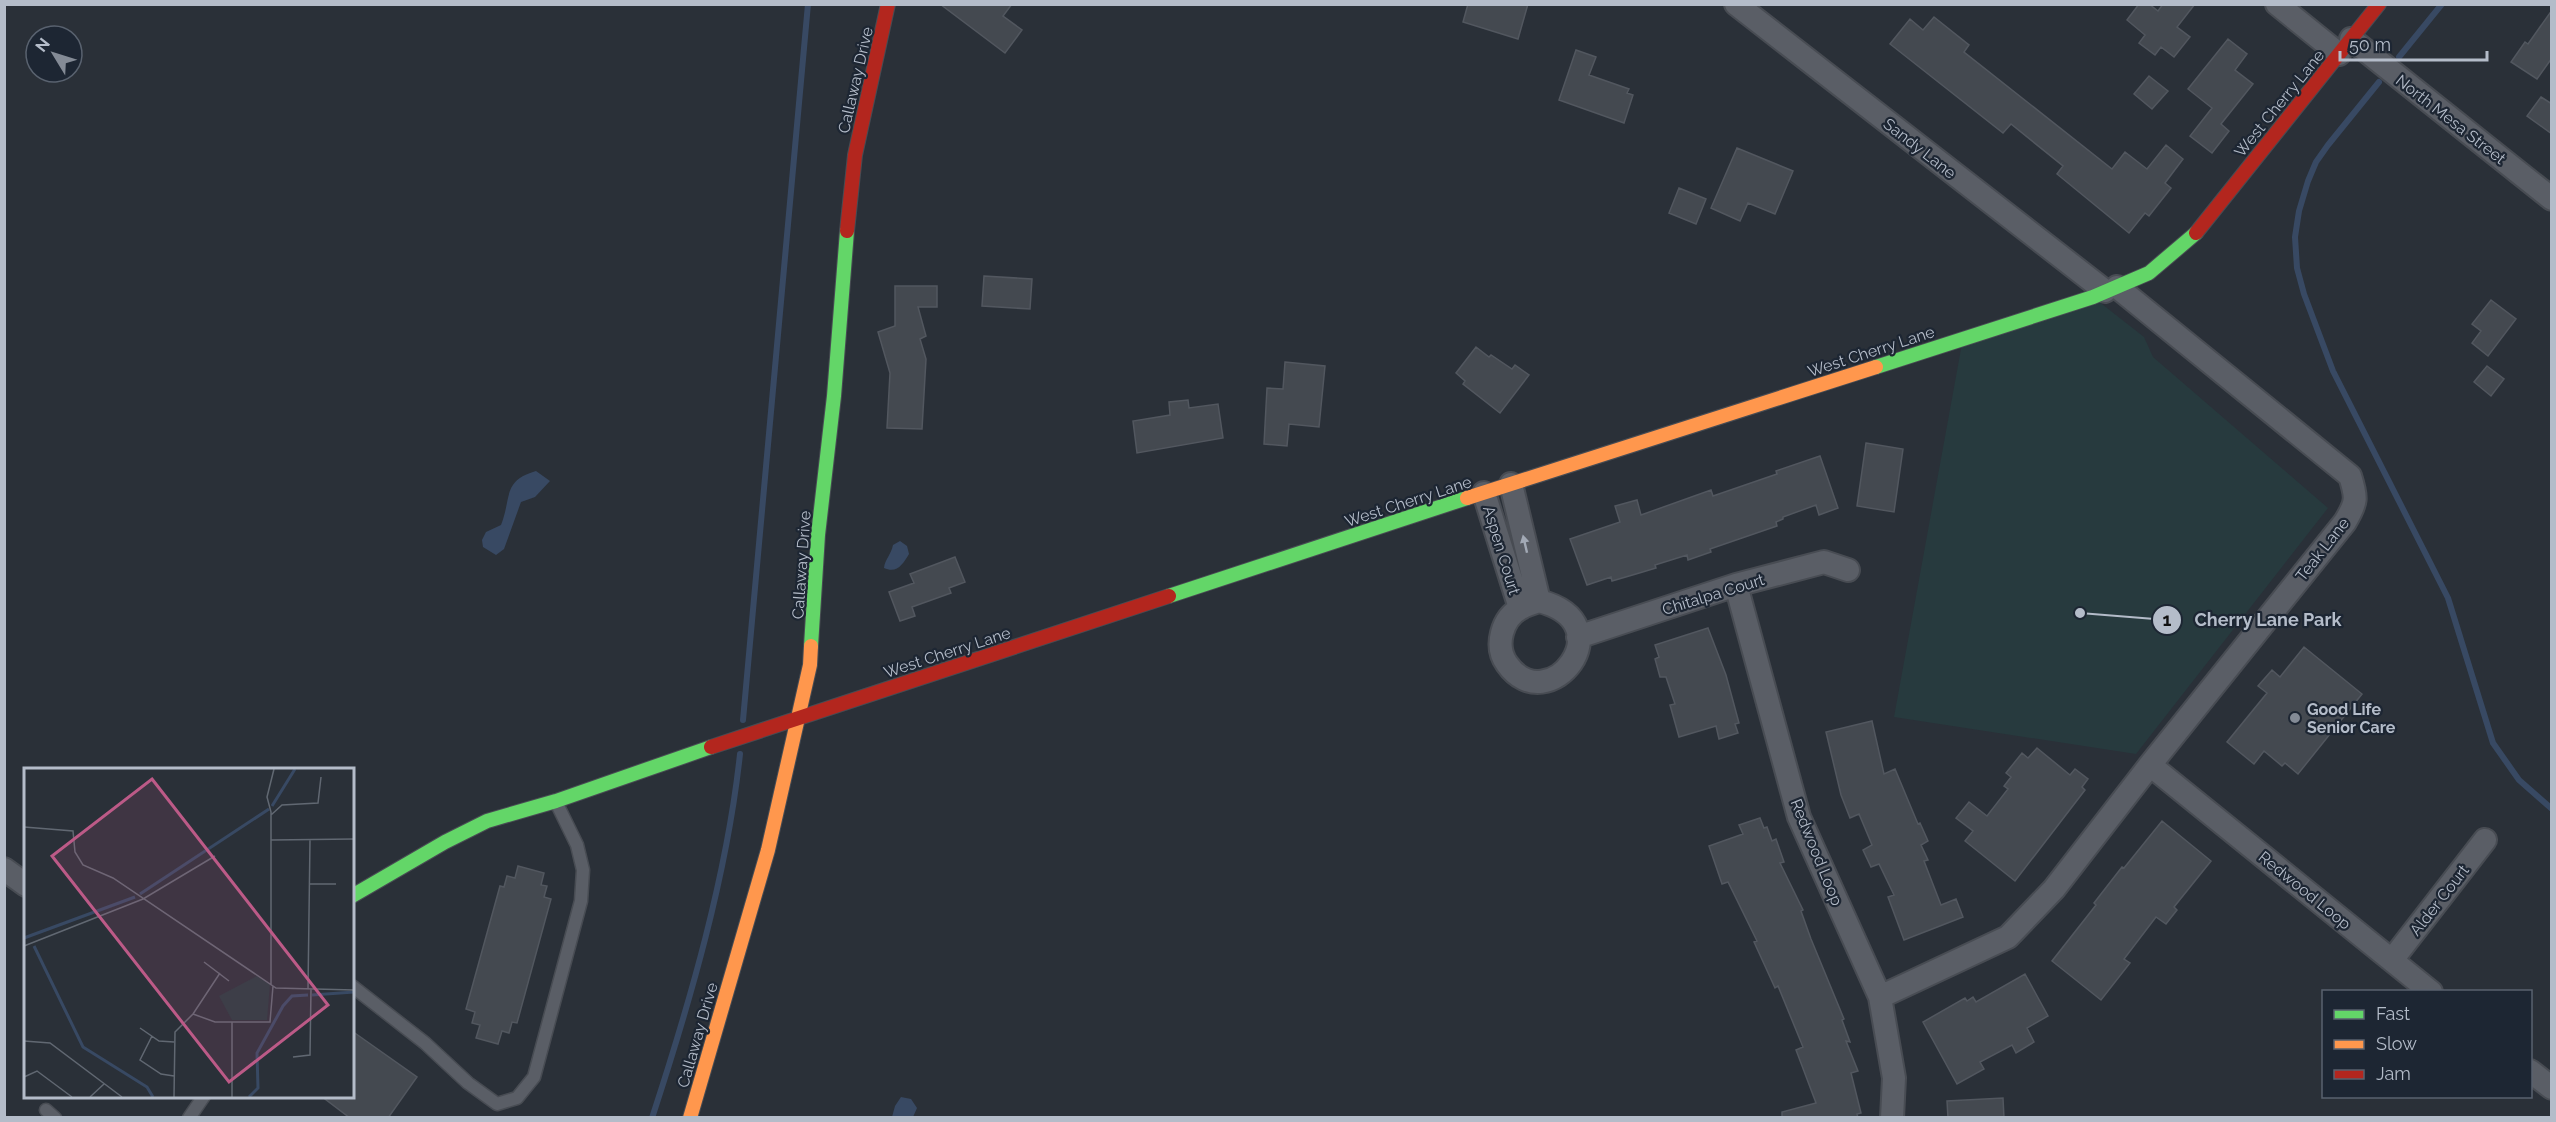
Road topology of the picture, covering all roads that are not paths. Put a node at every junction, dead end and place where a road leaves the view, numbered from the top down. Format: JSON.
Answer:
{"nodes":[{"id":1,"x":888,"y":4,"type":"edge"},
{"id":2,"x":1736,"y":4,"type":"edge"},
{"id":3,"x":2277,"y":4,"type":"edge"},
{"id":4,"x":2379,"y":4,"type":"edge"},
{"id":5,"x":2345,"y":47,"type":"junction"},
{"id":6,"x":2552,"y":199,"type":"edge"},
{"id":7,"x":2111,"y":289,"type":"junction"},
{"id":8,"x":1511,"y":484,"type":"junction"},
{"id":9,"x":1484,"y":493,"type":"junction"},
{"id":10,"x":1848,"y":570,"type":"dead end"},
{"id":11,"x":1736,"y":585,"type":"junction"},
{"id":12,"x":1529,"y":605,"type":"junction"},
{"id":13,"x":1578,"y":637,"type":"junction"},
{"id":14,"x":798,"y":718,"type":"junction"},
{"id":15,"x":2150,"y":765,"type":"junction"},
{"id":16,"x":556,"y":801,"type":"junction"},
{"id":17,"x":2485,"y":840,"type":"dead end"},
{"id":18,"x":4,"y":869,"type":"edge"},
{"id":19,"x":24,"y":884,"type":"edge"},
{"id":20,"x":354,"y":895,"type":"edge"},
{"id":21,"x":2392,"y":960,"type":"junction"},
{"id":22,"x":354,"y":988,"type":"edge"},
{"id":23,"x":2430,"y":990,"type":"edge"},
{"id":24,"x":1880,"y":997,"type":"junction"},
{"id":25,"x":2532,"y":1073,"type":"edge"},
{"id":26,"x":2552,"y":1088,"type":"edge"},
{"id":27,"x":203,"y":1098,"type":"edge"},
{"id":28,"x":189,"y":1118,"type":"edge"},
{"id":29,"x":690,"y":1118,"type":"edge"},
{"id":30,"x":1892,"y":1118,"type":"edge"}],
"edges":[{"from":1,"to":14,"type":"street","name":"Callaway Drive"},
{"from":2,"to":7,"type":"street","name":"Sandy Lane"},
{"from":3,"to":5,"type":"street","name":"North Mesa Street"},
{"from":4,"to":5,"type":"street","name":"West Cherry Lane"},
{"from":5,"to":6,"type":"street","name":"North Mesa Street"},
{"from":5,"to":7,"type":"street","name":"West Cherry Lane"},
{"from":7,"to":8,"type":"street","name":"West Cherry Lane"},
{"from":7,"to":15,"type":"street","name":"Teak Lane"},
{"from":8,"to":9,"type":"street","name":"West Cherry Lane"},
{"from":12,"to":8,"type":"street","name":"Aspen Court","one_way":true},
{"from":9,"to":12,"type":"street","name":"Aspen Court"},
{"from":9,"to":14,"type":"street","name":"West Cherry Lane"},
{"from":10,"to":11,"type":"street","name":"Chitalpa Court"},
{"from":11,"to":13,"type":"street","name":"Chitalpa Court"},
{"from":11,"to":24,"type":"street","name":"Redwood Loop"},
{"from":12,"to":13,"type":"street","name":"Aspen Court"},
{"from":12,"to":13,"type":"street","name":"Aspen Court"},
{"from":14,"to":16,"type":"street","name":"West Cherry Lane"},
{"from":14,"to":29,"type":"street","name":"Callaway Drive"},
{"from":15,"to":21,"type":"street","name":"Redwood Loop"},
{"from":15,"to":24,"type":"street"},
{"from":16,"to":20,"type":"street","name":"West Cherry Lane"},
{"from":16,"to":22,"type":"lane"},
{"from":17,"to":21,"type":"street","name":"Alder Court"},
{"from":18,"to":19,"type":"street"},
{"from":21,"to":23,"type":"street","name":"Redwood Loop"},
{"from":24,"to":30,"type":"street","name":"Redwood Loop"},
{"from":25,"to":26,"type":"street"},
{"from":27,"to":28,"type":"lane"}]}
